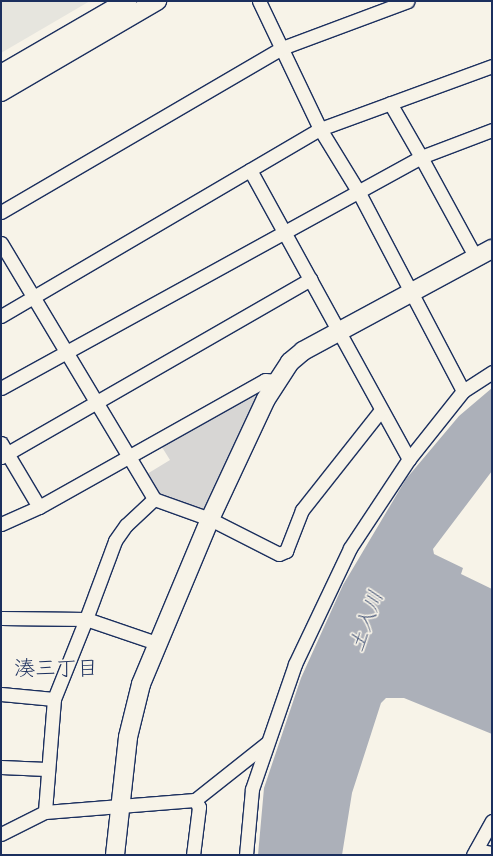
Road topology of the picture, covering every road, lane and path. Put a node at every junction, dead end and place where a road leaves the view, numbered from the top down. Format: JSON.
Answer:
{"nodes":[{"id":1,"x":127,"y":1,"type":"edge"},
{"id":2,"x":158,"y":1,"type":"edge"},
{"id":3,"x":259,"y":1,"type":"edge"},
{"id":4,"x":408,"y":1,"type":"edge"},
{"id":5,"x":282,"y":48,"type":"junction"},
{"id":6,"x":492,"y":66,"type":"edge"},
{"id":7,"x":1,"y":74,"type":"edge"},
{"id":8,"x":1,"y":92,"type":"edge"},
{"id":9,"x":390,"y":103,"type":"junction"},
{"id":10,"x":320,"y":129,"type":"junction"},
{"id":11,"x":492,"y":130,"type":"edge"},
{"id":12,"x":421,"y":157,"type":"junction"},
{"id":13,"x":250,"y":170,"type":"junction"},
{"id":14,"x":358,"y":191,"type":"junction"},
{"id":15,"x":1,"y":212,"type":"edge"},
{"id":16,"x":284,"y":231,"type":"junction"},
{"id":17,"x":1,"y":243,"type":"edge"},
{"id":18,"x":492,"y":249,"type":"edge"},
{"id":19,"x":476,"y":258,"type":"junction"},
{"id":20,"x":310,"y":279,"type":"junction"},
{"id":21,"x":412,"y":291,"type":"junction"},
{"id":22,"x":33,"y":297,"type":"junction"},
{"id":23,"x":1,"y":316,"type":"edge"},
{"id":24,"x":339,"y":332,"type":"junction"},
{"id":25,"x":65,"y":354,"type":"junction"},
{"id":26,"x":492,"y":372,"type":"edge"},
{"id":27,"x":278,"y":382,"type":"junction"},
{"id":28,"x":1,"y":388,"type":"edge"},
{"id":29,"x":463,"y":391,"type":"junction"},
{"id":30,"x":96,"y":404,"type":"junction"},
{"id":31,"x":381,"y":410,"type":"junction"},
{"id":32,"x":3,"y":452,"type":"edge"},
{"id":33,"x":128,"y":455,"type":"junction"},
{"id":34,"x":409,"y":459,"type":"junction"},
{"id":35,"x":154,"y":499,"type":"junction"},
{"id":36,"x":39,"y":507,"type":"junction"},
{"id":37,"x":210,"y":519,"type":"junction"},
{"id":38,"x":1,"y":524,"type":"edge"},
{"id":39,"x":1,"y":618,"type":"edge"},
{"id":40,"x":86,"y":619,"type":"junction"},
{"id":41,"x":156,"y":643,"type":"junction"},
{"id":42,"x":1,"y":694,"type":"edge"},
{"id":43,"x":54,"y":699,"type":"junction"},
{"id":44,"x":267,"y":743,"type":"junction"},
{"id":45,"x":1,"y":767,"type":"edge"},
{"id":46,"x":46,"y":769,"type":"junction"},
{"id":47,"x":195,"y":800,"type":"junction"},
{"id":48,"x":119,"y":808,"type":"junction"},
{"id":49,"x":45,"y":812,"type":"junction"},
{"id":50,"x":492,"y":821,"type":"edge"},
{"id":51,"x":1,"y":834,"type":"edge"},
{"id":52,"x":474,"y":853,"type":"edge"},
{"id":53,"x":492,"y":853,"type":"edge"},
{"id":54,"x":115,"y":855,"type":"edge"},
{"id":55,"x":193,"y":855,"type":"edge"},
{"id":56,"x":246,"y":855,"type":"edge"}],
"edges":[{"from":1,"to":7,"type":"street"},
{"from":2,"to":8,"type":"street"},
{"from":3,"to":5,"type":"street"},
{"from":4,"to":5,"type":"street"},
{"from":5,"to":10,"type":"street"},
{"from":5,"to":15,"type":"street"},
{"from":6,"to":9,"type":"street"},
{"from":9,"to":10,"type":"street"},
{"from":9,"to":12,"type":"street"},
{"from":10,"to":13,"type":"street"},
{"from":10,"to":14,"type":"street"},
{"from":11,"to":12,"type":"street"},
{"from":12,"to":14,"type":"street"},
{"from":12,"to":19,"type":"street"},
{"from":13,"to":16,"type":"street"},
{"from":13,"to":22,"type":"street"},
{"from":14,"to":16,"type":"street"},
{"from":14,"to":21,"type":"street"},
{"from":16,"to":20,"type":"street"},
{"from":16,"to":25,"type":"street"},
{"from":17,"to":22,"type":"street"},
{"from":18,"to":19,"type":"street"},
{"from":19,"to":21,"type":"street"},
{"from":20,"to":24,"type":"street"},
{"from":20,"to":30,"type":"street"},
{"from":21,"to":24,"type":"street"},
{"from":21,"to":29,"type":"street"},
{"from":22,"to":23,"type":"street"},
{"from":22,"to":25,"type":"street"},
{"from":24,"to":27,"type":"street"},
{"from":24,"to":31,"type":"street"},
{"from":25,"to":28,"type":"street"},
{"from":25,"to":30,"type":"street"},
{"from":26,"to":29,"type":"street"},
{"from":27,"to":33,"type":"street"},
{"from":27,"to":37,"type":"street"},
{"from":29,"to":34,"type":"street"},
{"from":30,"to":32,"type":"street"},
{"from":30,"to":33,"type":"street"},
{"from":31,"to":34,"type":"street"},
{"from":31,"to":37,"type":"street"},
{"from":32,"to":36,"type":"street"},
{"from":33,"to":35,"type":"street"},
{"from":33,"to":36,"type":"street"},
{"from":34,"to":44,"type":"street"},
{"from":35,"to":37,"type":"street"},
{"from":35,"to":40,"type":"street"},
{"from":36,"to":38,"type":"street"},
{"from":37,"to":41,"type":"street"},
{"from":39,"to":40,"type":"street"},
{"from":40,"to":41,"type":"street"},
{"from":40,"to":43,"type":"street"},
{"from":41,"to":48,"type":"street"},
{"from":42,"to":43,"type":"street"},
{"from":43,"to":46,"type":"street"},
{"from":44,"to":47,"type":"street"},
{"from":44,"to":56,"type":"street"},
{"from":45,"to":46,"type":"street"},
{"from":46,"to":49,"type":"street"},
{"from":47,"to":48,"type":"street"},
{"from":47,"to":55,"type":"street"},
{"from":48,"to":49,"type":"street"},
{"from":48,"to":54,"type":"street"},
{"from":49,"to":51,"type":"street"},
{"from":50,"to":52,"type":"street"},
{"from":52,"to":53,"type":"street"}]}
